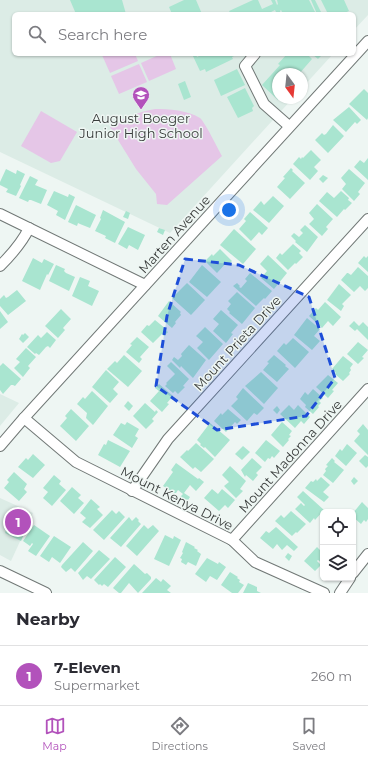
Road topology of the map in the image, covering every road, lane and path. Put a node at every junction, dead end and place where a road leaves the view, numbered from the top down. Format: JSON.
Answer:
{"nodes":[{"id":1,"x":368,"y":40,"type":"edge"},
{"id":2,"x":356,"y":53,"type":"edge"},
{"id":3,"x":253,"y":56,"type":"edge"},
{"id":4,"x":353,"y":56,"type":"edge"},
{"id":5,"x":288,"y":126,"type":"junction"},
{"id":6,"x":0,"y":214,"type":"edge"},
{"id":7,"x":368,"y":219,"type":"edge"},
{"id":8,"x":29,"y":228,"type":"junction"},
{"id":9,"x":0,"y":266,"type":"edge"},
{"id":10,"x":145,"y":285,"type":"junction"},
{"id":11,"x":368,"y":389,"type":"edge"},
{"id":12,"x":24,"y":418,"type":"junction"},
{"id":13,"x":0,"y":446,"type":"edge"},
{"id":14,"x":132,"y":491,"type":"junction"},
{"id":15,"x":232,"y":540,"type":"junction"},
{"id":16,"x":368,"y":554,"type":"edge"},
{"id":17,"x":356,"y":569,"type":"edge"},
{"id":18,"x":0,"y":571,"type":"edge"},
{"id":19,"x":348,"y":581,"type":"edge"},
{"id":20,"x":46,"y":593,"type":"edge"},
{"id":21,"x":324,"y":593,"type":"edge"},
{"id":22,"x":340,"y":593,"type":"edge"}],
"edges":[{"from":1,"to":2,"type":"street","name":"Marten Avenue"},
{"from":3,"to":5,"type":"street"},
{"from":4,"to":5,"type":"street","name":"Marten Avenue"},
{"from":5,"to":10,"type":"street","name":"Marten Avenue"},
{"from":6,"to":8,"type":"street"},
{"from":7,"to":14,"type":"street","name":"Mount Prieta Drive"},
{"from":8,"to":9,"type":"street"},
{"from":8,"to":10,"type":"street"},
{"from":10,"to":12,"type":"street","name":"Marten Avenue"},
{"from":11,"to":15,"type":"street","name":"Mount Madonna Drive"},
{"from":12,"to":13,"type":"street","name":"Marten Avenue"},
{"from":12,"to":14,"type":"street","name":"Mount Kenya Drive"},
{"from":14,"to":15,"type":"street","name":"Mount Kenya Drive"},
{"from":15,"to":21,"type":"street","name":"Mount Kenya Drive"},
{"from":16,"to":17,"type":"street"},
{"from":18,"to":20,"type":"street"},
{"from":19,"to":22,"type":"street"}]}
